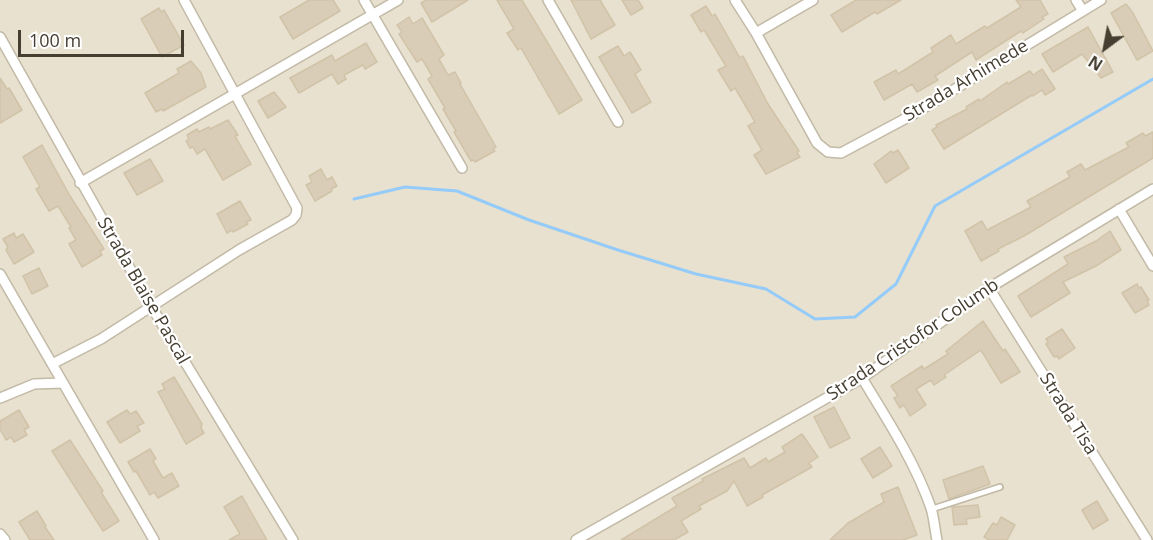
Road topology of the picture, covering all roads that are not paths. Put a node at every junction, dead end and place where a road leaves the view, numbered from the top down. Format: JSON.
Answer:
{"nodes":[{"id":1,"x":184,"y":0,"type":"edge"},
{"id":2,"x":364,"y":0,"type":"edge"},
{"id":3,"x":398,"y":0,"type":"edge"},
{"id":4,"x":548,"y":0,"type":"edge"},
{"id":5,"x":735,"y":0,"type":"edge"},
{"id":6,"x":813,"y":0,"type":"edge"},
{"id":7,"x":1076,"y":0,"type":"edge"},
{"id":8,"x":1101,"y":0,"type":"edge"},
{"id":9,"x":1083,"y":11,"type":"junction"},
{"id":10,"x":372,"y":14,"type":"junction"},
{"id":11,"x":756,"y":33,"type":"junction"},
{"id":12,"x":0,"y":37,"type":"edge"},
{"id":13,"x":235,"y":92,"type":"junction"},
{"id":14,"x":618,"y":122,"type":"dead end"},
{"id":15,"x":462,"y":168,"type":"dead end"},
{"id":16,"x":80,"y":183,"type":"junction"},
{"id":17,"x":1153,"y":189,"type":"edge"},
{"id":18,"x":1119,"y":209,"type":"junction"},
{"id":19,"x":1153,"y":266,"type":"edge"},
{"id":20,"x":0,"y":274,"type":"edge"},
{"id":21,"x":989,"y":288,"type":"junction"},
{"id":22,"x":151,"y":306,"type":"junction"},
{"id":23,"x":52,"y":364,"type":"junction"},
{"id":24,"x":862,"y":378,"type":"junction"},
{"id":25,"x":62,"y":383,"type":"junction"},
{"id":26,"x":0,"y":398,"type":"edge"},
{"id":27,"x":1000,"y":487,"type":"dead end"},
{"id":28,"x":932,"y":510,"type":"junction"},
{"id":29,"x":0,"y":534,"type":"edge"},
{"id":30,"x":4,"y":540,"type":"edge"},
{"id":31,"x":154,"y":540,"type":"edge"},
{"id":32,"x":293,"y":540,"type":"edge"},
{"id":33,"x":576,"y":540,"type":"edge"},
{"id":34,"x":938,"y":540,"type":"edge"},
{"id":35,"x":1147,"y":540,"type":"edge"}],
"edges":[{"from":1,"to":13,"type":"street"},
{"from":2,"to":10,"type":"street"},
{"from":3,"to":10,"type":"street"},
{"from":4,"to":14,"type":"street"},
{"from":5,"to":11,"type":"street"},
{"from":6,"to":11,"type":"street"},
{"from":7,"to":9,"type":"street"},
{"from":8,"to":9,"type":"street","name":"Strada Arhimede"},
{"from":9,"to":11,"type":"street","name":"Strada Arhimede"},
{"from":10,"to":13,"type":"street"},
{"from":10,"to":15,"type":"street"},
{"from":12,"to":16,"type":"street","name":"Strada Blaise Pascal"},
{"from":13,"to":16,"type":"street"},
{"from":13,"to":22,"type":"street"},
{"from":16,"to":22,"type":"street","name":"Strada Blaise Pascal"},
{"from":17,"to":18,"type":"street","name":"Strada Cristofor Columb"},
{"from":18,"to":19,"type":"street"},
{"from":18,"to":21,"type":"street","name":"Strada Cristofor Columb"},
{"from":20,"to":23,"type":"street"},
{"from":21,"to":24,"type":"street","name":"Strada Cristofor Columb"},
{"from":21,"to":35,"type":"street","name":"Strada Tisa"},
{"from":22,"to":23,"type":"street"},
{"from":22,"to":32,"type":"street","name":"Strada Blaise Pascal"},
{"from":23,"to":25,"type":"street"},
{"from":24,"to":28,"type":"street"},
{"from":24,"to":33,"type":"street","name":"Strada Cristofor Columb"},
{"from":25,"to":26,"type":"street"},
{"from":25,"to":31,"type":"street"},
{"from":27,"to":28,"type":"lane"},
{"from":28,"to":34,"type":"street"},
{"from":29,"to":30,"type":"street"}]}
